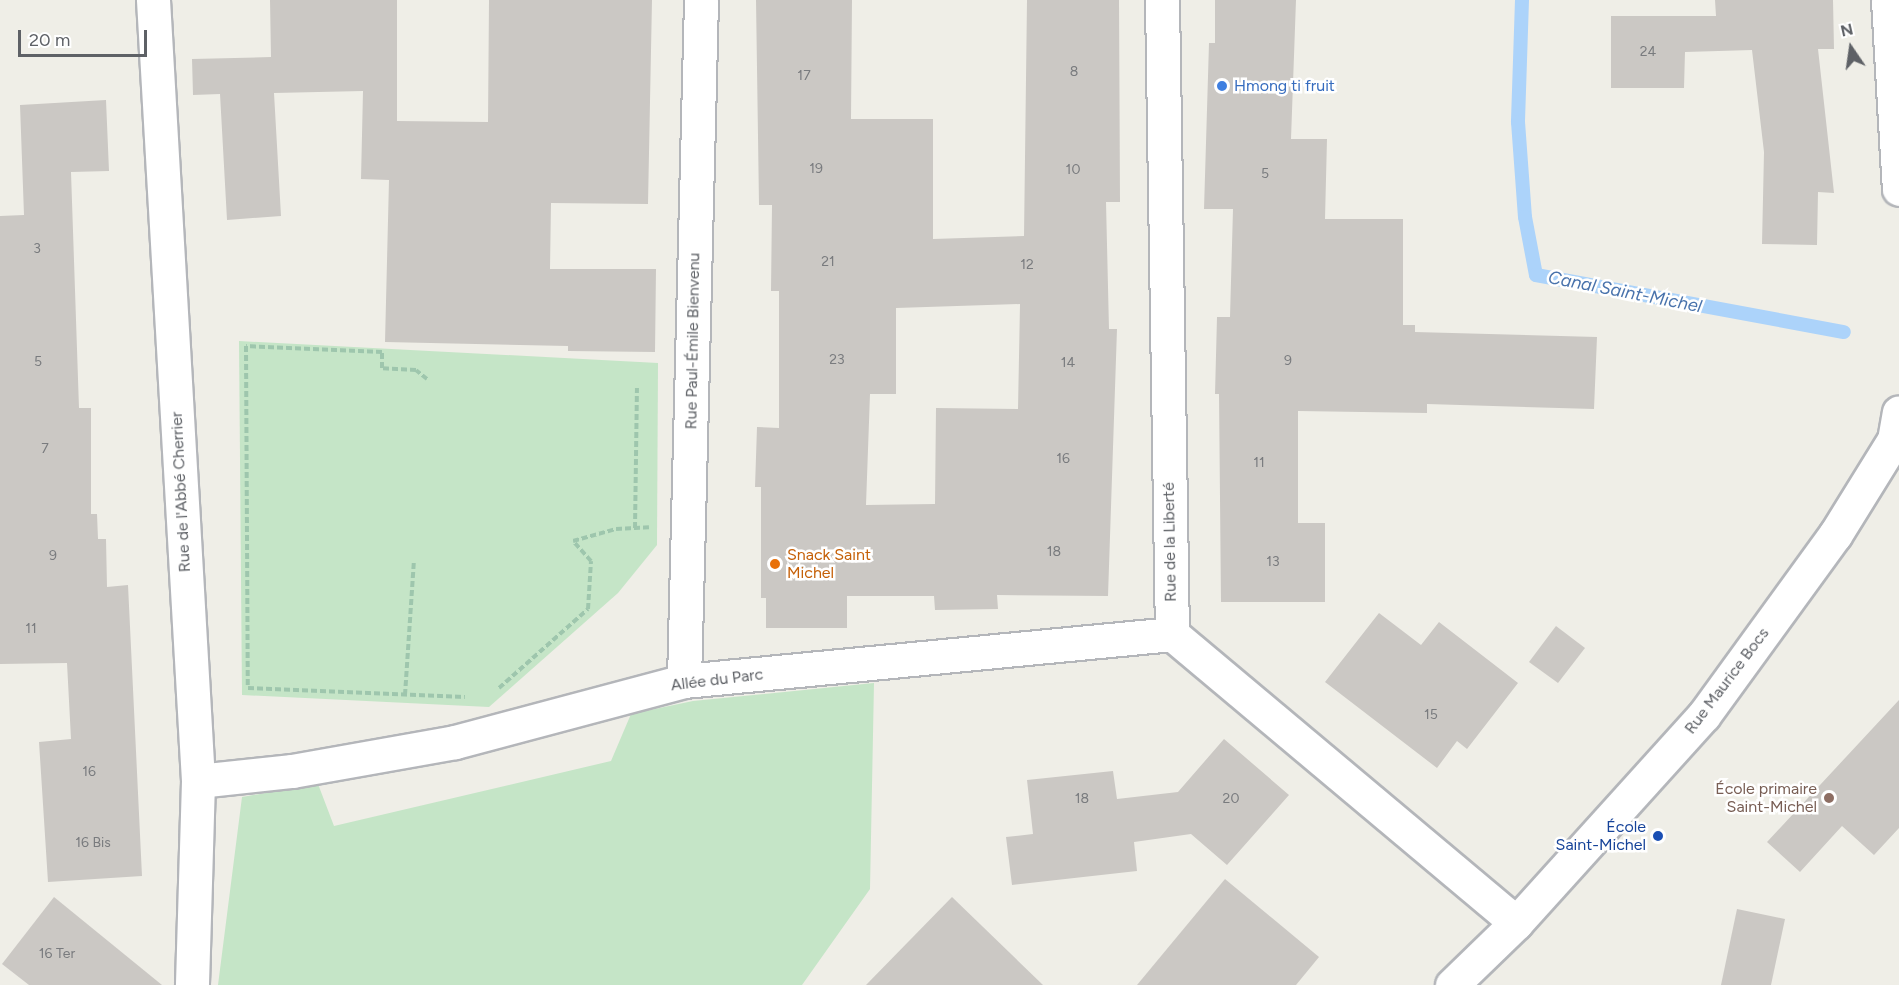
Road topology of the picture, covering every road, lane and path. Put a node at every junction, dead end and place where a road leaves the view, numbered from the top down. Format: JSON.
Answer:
{"nodes":[{"id":1,"x":153,"y":0,"type":"edge"},
{"id":2,"x":701,"y":0,"type":"edge"},
{"id":3,"x":1162,"y":0,"type":"edge"},
{"id":4,"x":1888,"y":0,"type":"edge"},
{"id":5,"x":1899,"y":189,"type":"edge"},
{"id":6,"x":427,"y":379,"type":"dead end"},
{"id":7,"x":637,"y":388,"type":"dead end"},
{"id":8,"x":1899,"y":412,"type":"edge"},
{"id":9,"x":657,"y":526,"type":"dead end"},
{"id":10,"x":635,"y":528,"type":"junction"},
{"id":11,"x":414,"y":560,"type":"dead end"},
{"id":12,"x":1172,"y":634,"type":"junction"},
{"id":13,"x":684,"y":681,"type":"junction"},
{"id":14,"x":289,"y":690,"type":"junction"},
{"id":15,"x":496,"y":690,"type":"dead end"},
{"id":16,"x":405,"y":694,"type":"junction"},
{"id":17,"x":289,"y":696,"type":"dead end"},
{"id":18,"x":476,"y":697,"type":"dead end"},
{"id":19,"x":198,"y":781,"type":"junction"},
{"id":20,"x":1516,"y":923,"type":"junction"},
{"id":21,"x":1458,"y":984,"type":"edge"},
{"id":22,"x":192,"y":985,"type":"edge"}],
"edges":[{"from":1,"to":19,"type":"street","name":"Rue de l'Abbé Cherrier"},
{"from":2,"to":13,"type":"street","name":"Rue Paul-Émile Bienvenu"},
{"from":3,"to":12,"type":"street","name":"Rue de la Liberté"},
{"from":4,"to":5,"type":"street"},
{"from":6,"to":14,"type":"path"},
{"from":7,"to":10,"type":"path"},
{"from":8,"to":20,"type":"street","name":"Rue Maurice Bocs"},
{"from":9,"to":10,"type":"path"},
{"from":10,"to":15,"type":"path"},
{"from":11,"to":16,"type":"path"},
{"from":12,"to":13,"type":"street","name":"Allée du Parc"},
{"from":12,"to":20,"type":"street"},
{"from":13,"to":19,"type":"street","name":"Allée du Parc"},
{"from":14,"to":16,"type":"path"},
{"from":14,"to":17,"type":"path"},
{"from":16,"to":18,"type":"path"},
{"from":19,"to":22,"type":"street","name":"Rue de l'Abbé Cherrier"},
{"from":20,"to":21,"type":"street","name":"Rue Maurice Bocs"}]}
